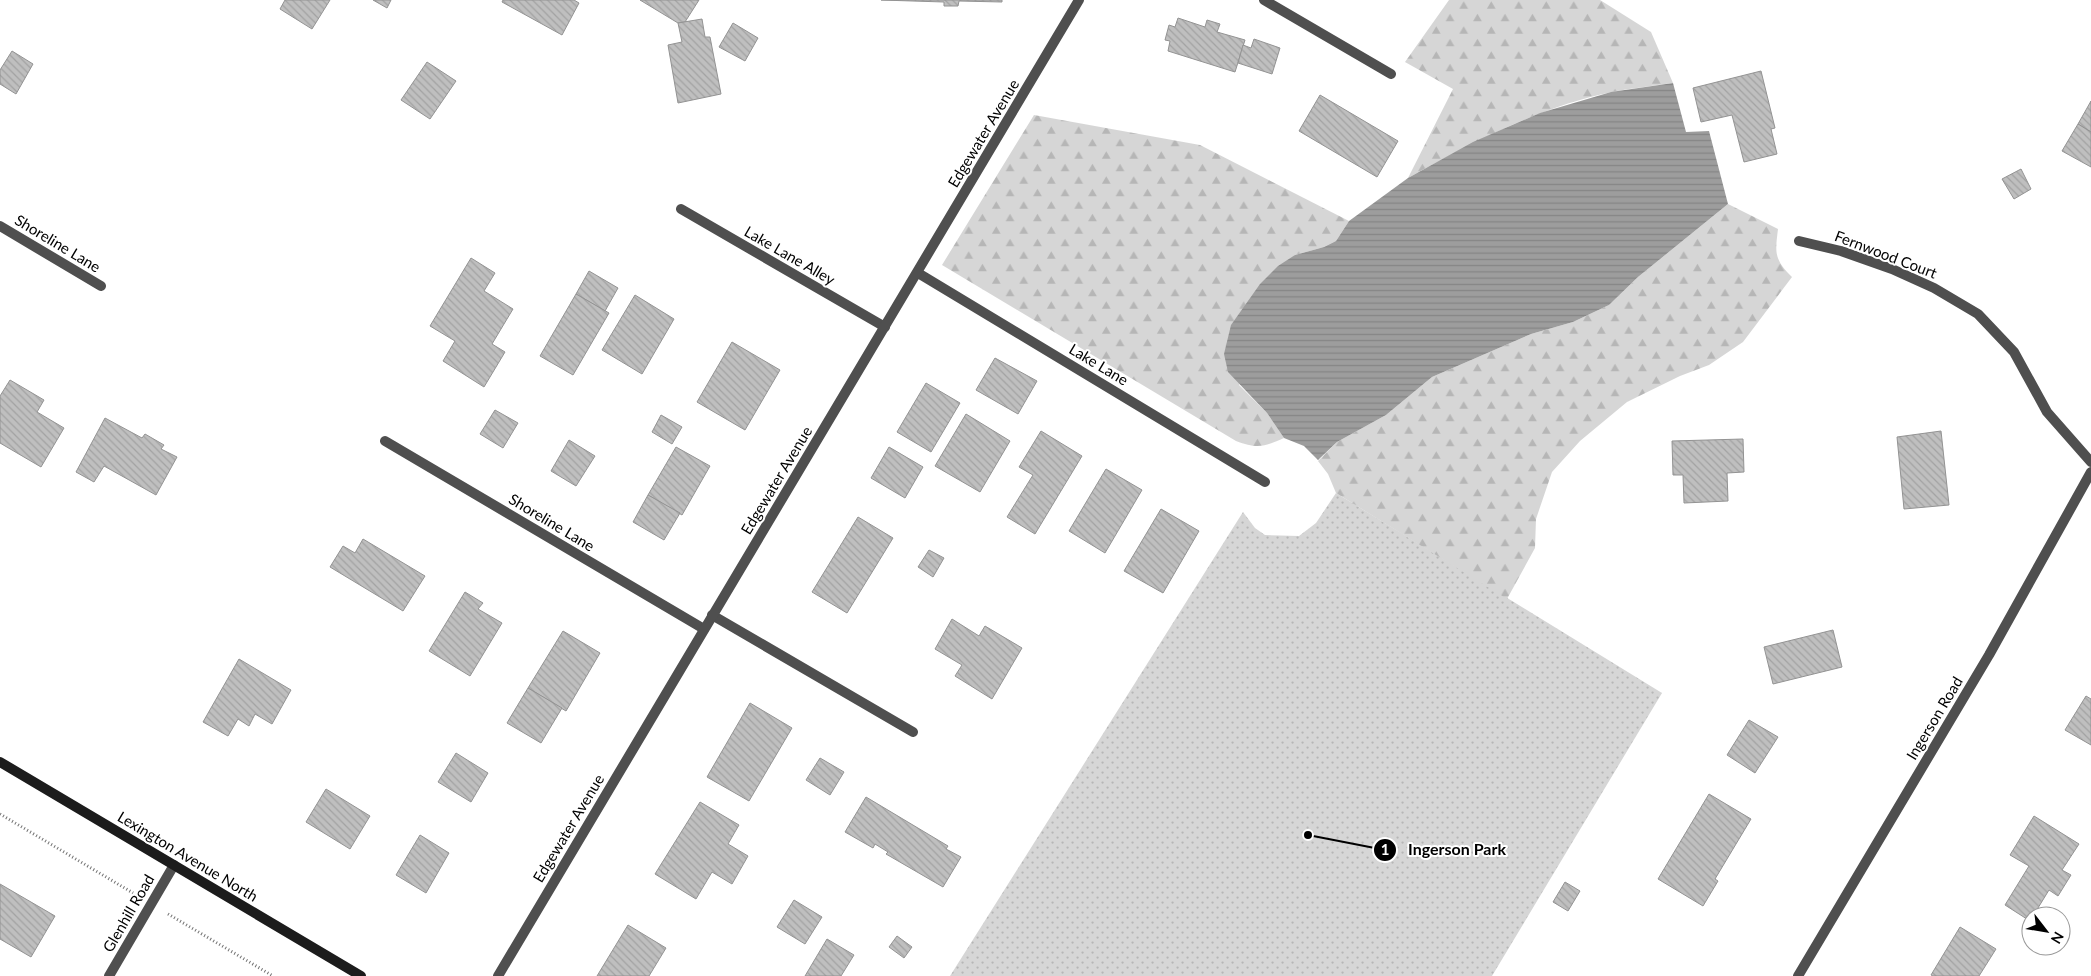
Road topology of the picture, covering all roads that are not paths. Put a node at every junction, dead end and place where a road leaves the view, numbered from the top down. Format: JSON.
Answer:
{"nodes":[{"id":1,"x":1079,"y":0,"type":"edge"},
{"id":2,"x":1264,"y":0,"type":"edge"},
{"id":3,"x":1391,"y":74,"type":"dead end"},
{"id":4,"x":681,"y":209,"type":"dead end"},
{"id":5,"x":0,"y":226,"type":"edge"},
{"id":6,"x":1800,"y":241,"type":"dead end"},
{"id":7,"x":918,"y":273,"type":"junction"},
{"id":8,"x":101,"y":286,"type":"dead end"},
{"id":9,"x":885,"y":327,"type":"junction"},
{"id":10,"x":385,"y":441,"type":"dead end"},
{"id":11,"x":2091,"y":462,"type":"edge"},
{"id":12,"x":2091,"y":472,"type":"edge"},
{"id":13,"x":1265,"y":482,"type":"dead end"},
{"id":14,"x":712,"y":615,"type":"junction"},
{"id":15,"x":704,"y":629,"type":"junction"},
{"id":16,"x":913,"y":732,"type":"dead end"},
{"id":17,"x":0,"y":762,"type":"edge"},
{"id":18,"x":174,"y":865,"type":"junction"},
{"id":19,"x":109,"y":976,"type":"edge"},
{"id":20,"x":361,"y":976,"type":"edge"},
{"id":21,"x":498,"y":976,"type":"edge"},
{"id":22,"x":1798,"y":976,"type":"edge"}],
"edges":[{"from":1,"to":7,"type":"street","name":"Edgewater Avenue"},
{"from":2,"to":3,"type":"street"},
{"from":4,"to":9,"type":"street","name":"Lake Lane Alley"},
{"from":5,"to":8,"type":"street","name":"Shoreline Lane"},
{"from":6,"to":11,"type":"street","name":"Fernwood Court"},
{"from":7,"to":9,"type":"street","name":"Edgewater Avenue"},
{"from":7,"to":13,"type":"street","name":"Lake Lane"},
{"from":9,"to":14,"type":"street","name":"Edgewater Avenue"},
{"from":10,"to":15,"type":"street","name":"Shoreline Lane"},
{"from":12,"to":22,"type":"street","name":"Ingerson Road"},
{"from":14,"to":15,"type":"street","name":"Edgewater Avenue"},
{"from":14,"to":16,"type":"street"},
{"from":15,"to":21,"type":"street","name":"Edgewater Avenue"},
{"from":17,"to":18,"type":"main road","name":"Lexington Avenue North"},
{"from":18,"to":19,"type":"street","name":"Glenhill Road"},
{"from":18,"to":20,"type":"main road","name":"Lexington Avenue North"}]}
